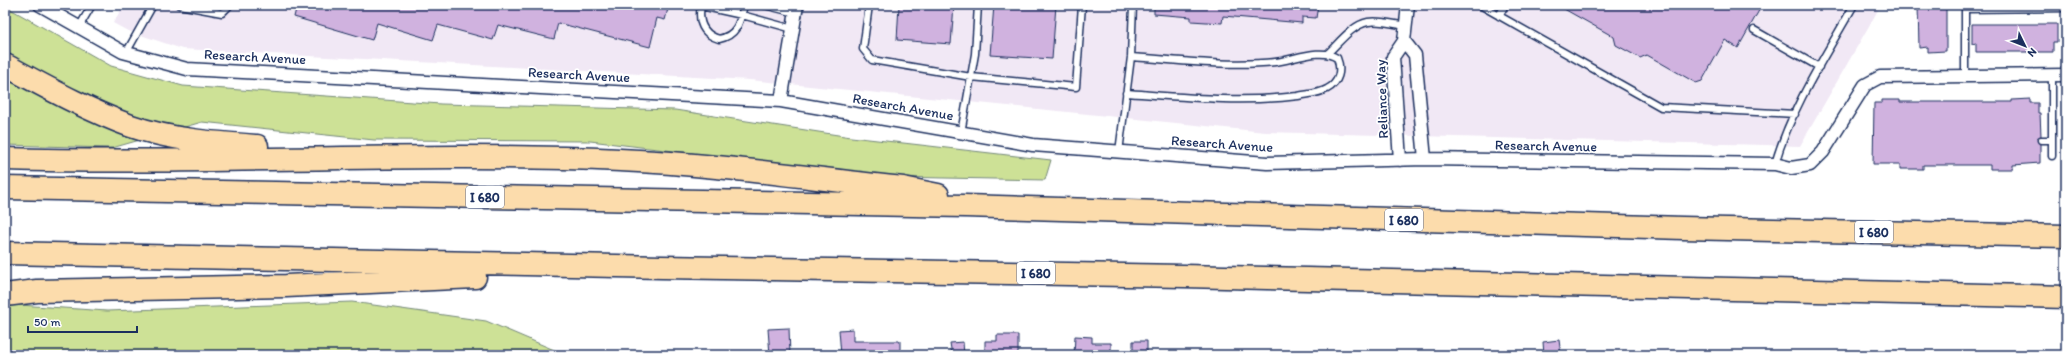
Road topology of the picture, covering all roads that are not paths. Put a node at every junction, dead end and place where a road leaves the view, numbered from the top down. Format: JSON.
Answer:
{"nodes":[{"id":1,"x":40,"y":5,"type":"edge"},
{"id":2,"x":92,"y":5,"type":"edge"},
{"id":3,"x":153,"y":5,"type":"edge"},
{"id":4,"x":179,"y":5,"type":"edge"},
{"id":5,"x":230,"y":5,"type":"edge"},
{"id":6,"x":744,"y":5,"type":"edge"},
{"id":7,"x":764,"y":5,"type":"edge"},
{"id":8,"x":869,"y":5,"type":"edge"},
{"id":9,"x":978,"y":5,"type":"edge"},
{"id":10,"x":1082,"y":5,"type":"edge"},
{"id":11,"x":1133,"y":5,"type":"edge"},
{"id":12,"x":1408,"y":5,"type":"edge"},
{"id":13,"x":1480,"y":5,"type":"edge"},
{"id":14,"x":1504,"y":5,"type":"edge"},
{"id":15,"x":1854,"y":5,"type":"edge"},
{"id":16,"x":701,"y":6,"type":"edge"},
{"id":17,"x":1965,"y":7,"type":"edge"},
{"id":18,"x":2066,"y":8,"type":"edge"},
{"id":19,"x":796,"y":9,"type":"edge"},
{"id":20,"x":742,"y":15,"type":"junction"},
{"id":21,"x":1499,"y":16,"type":"junction"},
{"id":22,"x":1406,"y":26,"type":"junction"},
{"id":23,"x":79,"y":27,"type":"junction"},
{"id":24,"x":793,"y":29,"type":"junction"},
{"id":25,"x":1754,"y":30,"type":"dead end"},
{"id":26,"x":1404,"y":41,"type":"junction"},
{"id":27,"x":126,"y":53,"type":"junction"},
{"id":28,"x":1328,"y":53,"type":"junction"},
{"id":29,"x":1131,"y":57,"type":"junction"},
{"id":30,"x":5,"y":65,"type":"edge"},
{"id":31,"x":1819,"y":67,"type":"junction"},
{"id":32,"x":2066,"y":75,"type":"edge"},
{"id":33,"x":2052,"y":76,"type":"junction"},
{"id":34,"x":971,"y":77,"type":"junction"},
{"id":35,"x":1965,"y":77,"type":"junction"},
{"id":36,"x":1126,"y":93,"type":"junction"},
{"id":37,"x":781,"y":101,"type":"junction"},
{"id":38,"x":1795,"y":114,"type":"junction"},
{"id":39,"x":961,"y":133,"type":"junction"},
{"id":40,"x":2040,"y":140,"type":"dead end"},
{"id":41,"x":2052,"y":140,"type":"junction"},
{"id":42,"x":1119,"y":152,"type":"junction"},
{"id":43,"x":2052,"y":156,"type":"dead end"},
{"id":44,"x":396,"y":157,"type":"junction"},
{"id":45,"x":5,"y":159,"type":"edge"},
{"id":46,"x":1425,"y":159,"type":"junction"},
{"id":47,"x":1400,"y":160,"type":"junction"},
{"id":48,"x":1775,"y":164,"type":"junction"},
{"id":49,"x":5,"y":188,"type":"edge"},
{"id":50,"x":965,"y":206,"type":"junction"},
{"id":51,"x":2066,"y":236,"type":"edge"},
{"id":52,"x":5,"y":253,"type":"edge"},
{"id":53,"x":662,"y":268,"type":"junction"},
{"id":54,"x":5,"y":284,"type":"edge"},
{"id":55,"x":211,"y":288,"type":"junction"},
{"id":56,"x":5,"y":294,"type":"edge"},
{"id":57,"x":2066,"y":296,"type":"edge"}],
"edges":[{"from":1,"to":23,"type":"street","name":"Research Avenue"},
{"from":2,"to":23,"type":"lane"},
{"from":3,"to":27,"type":"lane"},
{"from":4,"to":5,"type":"lane"},
{"from":6,"to":20,"type":"lane"},
{"from":7,"to":19,"type":"lane"},
{"from":8,"to":34,"type":"lane"},
{"from":9,"to":34,"type":"lane"},
{"from":10,"to":34,"type":"lane"},
{"from":11,"to":29,"type":"lane"},
{"from":12,"to":22,"type":"street","name":"Reliance Way"},
{"from":13,"to":21,"type":"lane"},
{"from":14,"to":21,"type":"lane"},
{"from":15,"to":31,"type":"lane"},
{"from":16,"to":20,"type":"lane"},
{"from":16,"to":20,"type":"lane"},
{"from":17,"to":18,"type":"lane"},
{"from":17,"to":35,"type":"lane"},
{"from":19,"to":24,"type":"street"},
{"from":20,"to":24,"type":"lane"},
{"from":21,"to":38,"type":"lane"},
{"from":22,"to":26,"type":"street","name":"Reliance Way"},
{"from":22,"to":28,"type":"lane"},
{"from":23,"to":27,"type":"street","name":"Research Avenue"},
{"from":24,"to":37,"type":"street"},
{"from":25,"to":31,"type":"lane"},
{"from":26,"to":46,"type":"street"},
{"from":26,"to":47,"type":"street","name":"Reliance Way"},
{"from":27,"to":37,"type":"street","name":"Research Avenue"},
{"from":28,"to":29,"type":"lane"},
{"from":28,"to":36,"type":"lane"},
{"from":29,"to":36,"type":"lane"},
{"from":30,"to":44,"type":"highway"},
{"from":31,"to":38,"type":"lane"},
{"from":32,"to":33,"type":"street","name":"Research Avenue"},
{"from":33,"to":35,"type":"street","name":"Research Avenue"},
{"from":33,"to":41,"type":"lane"},
{"from":34,"to":39,"type":"lane"},
{"from":35,"to":48,"type":"street","name":"Research Avenue"},
{"from":36,"to":42,"type":"lane"},
{"from":37,"to":39,"type":"street","name":"Research Avenue"},
{"from":38,"to":48,"type":"lane"},
{"from":39,"to":42,"type":"street","name":"Research Avenue"},
{"from":40,"to":41,"type":"lane"},
{"from":41,"to":43,"type":"lane"},
{"from":42,"to":47,"type":"street","name":"Research Avenue"},
{"from":44,"to":45,"type":"highway"},
{"from":44,"to":50,"type":"highway"},
{"from":46,"to":47,"type":"street","name":"Research Avenue"},
{"from":46,"to":48,"type":"street","name":"Research Avenue"},
{"from":49,"to":50,"type":"highway","number":"I 680"},
{"from":50,"to":51,"type":"highway","number":"I 680"},
{"from":52,"to":53,"type":"highway","number":"I 680"},
{"from":53,"to":55,"type":"highway"},
{"from":53,"to":57,"type":"highway","number":"I 680"},
{"from":54,"to":55,"type":"highway"},
{"from":55,"to":56,"type":"highway"}]}
